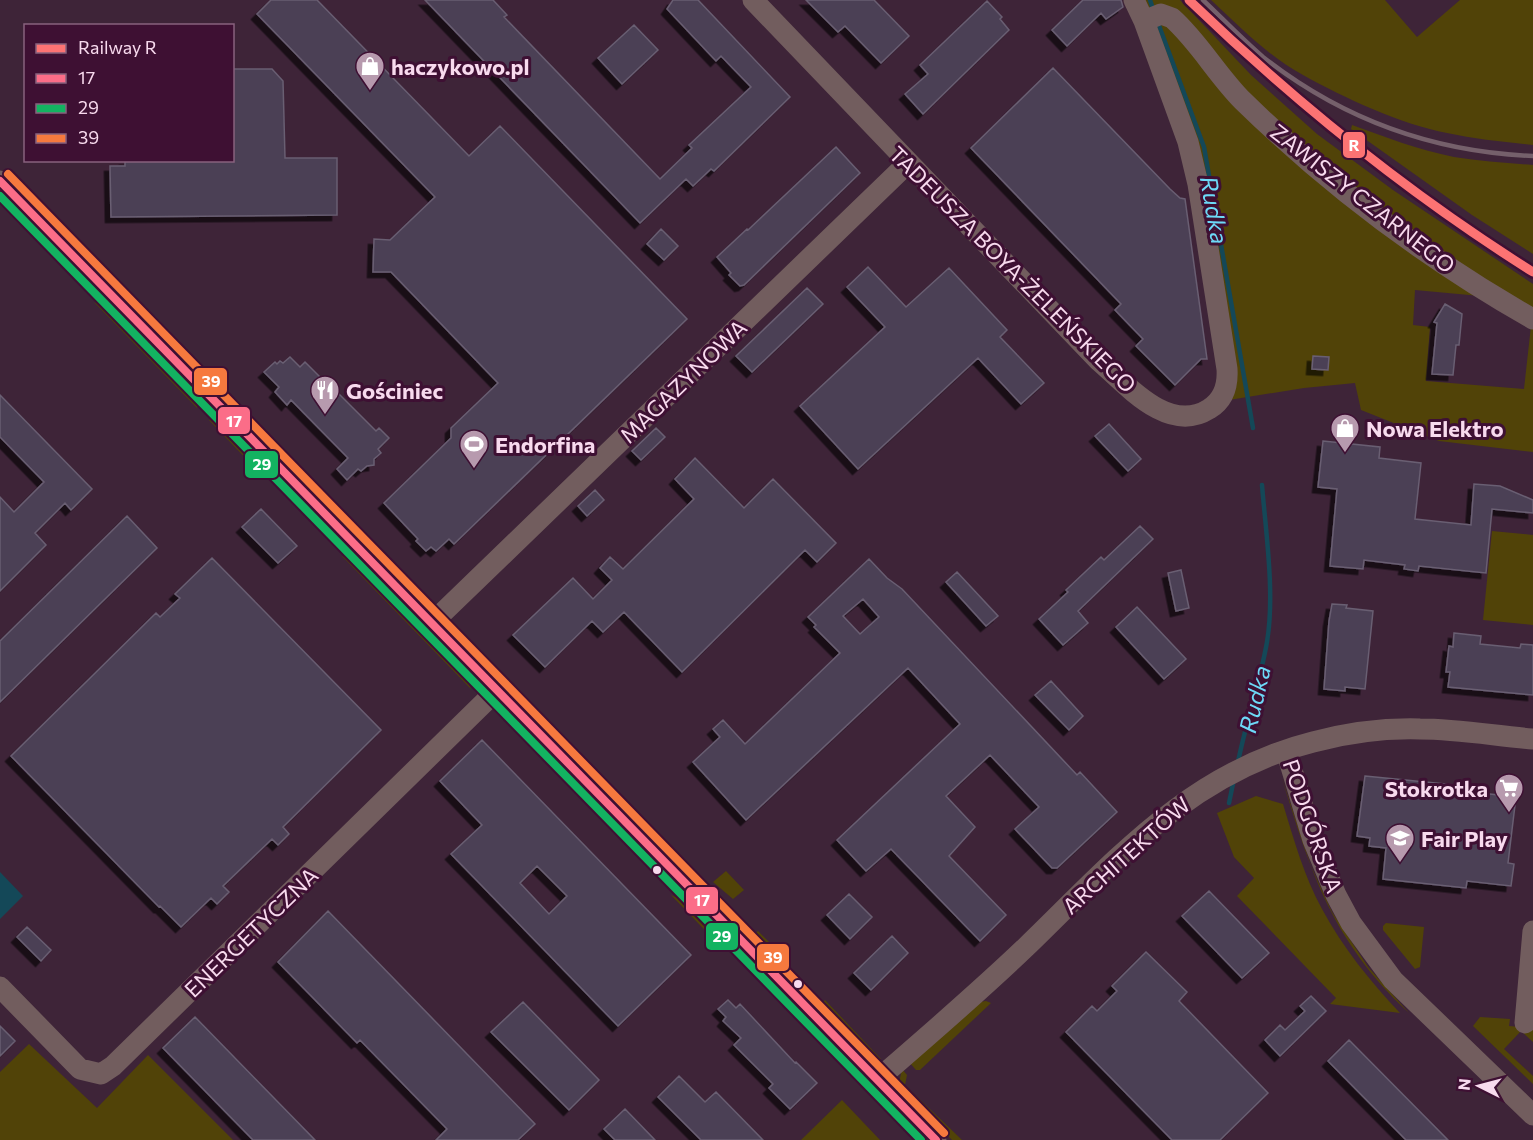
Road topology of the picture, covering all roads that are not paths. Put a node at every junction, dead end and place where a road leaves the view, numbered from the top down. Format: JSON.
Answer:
{"nodes":[{"id":1,"x":753,"y":0,"type":"edge"},
{"id":2,"x":1134,"y":0,"type":"edge"},
{"id":3,"x":1151,"y":18,"type":"junction"},
{"id":4,"x":908,"y":163,"type":"junction"},
{"id":5,"x":0,"y":181,"type":"edge"},
{"id":6,"x":1533,"y":319,"type":"edge"},
{"id":7,"x":432,"y":623,"type":"junction"},
{"id":8,"x":496,"y":691,"type":"junction"},
{"id":9,"x":1533,"y":739,"type":"edge"},
{"id":10,"x":1286,"y":750,"type":"junction"},
{"id":11,"x":1533,"y":931,"type":"edge"},
{"id":12,"x":0,"y":987,"type":"edge"},
{"id":13,"x":1525,"y":1023,"type":"dead end"},
{"id":14,"x":877,"y":1080,"type":"junction"},
{"id":15,"x":1533,"y":1115,"type":"edge"},
{"id":16,"x":936,"y":1140,"type":"edge"}],
"edges":[{"from":1,"to":4,"type":"street","name":"TADEUSZA BOYA-ŻELEŃSKIEGO"},
{"from":2,"to":3,"type":"street","name":"ZAWISZY CZARNEGO"},
{"from":3,"to":4,"type":"street","name":"TADEUSZA BOYA-ŻELEŃSKIEGO"},
{"from":3,"to":6,"type":"street","name":"ZAWISZY CZARNEGO"},
{"from":4,"to":7,"type":"street","name":"MAGAZYNOWA"},
{"from":5,"to":7,"type":"street"},
{"from":7,"to":8,"type":"street"},
{"from":8,"to":12,"type":"street","name":"ENERGETYCZNA"},
{"from":8,"to":14,"type":"street"},
{"from":9,"to":10,"type":"street","name":"ARCHITEKTÓW"},
{"from":10,"to":14,"type":"street","name":"ARCHITEKTÓW"},
{"from":10,"to":15,"type":"street","name":"PODGÓRSKA"},
{"from":11,"to":13,"type":"street"},
{"from":14,"to":16,"type":"street"}]}
